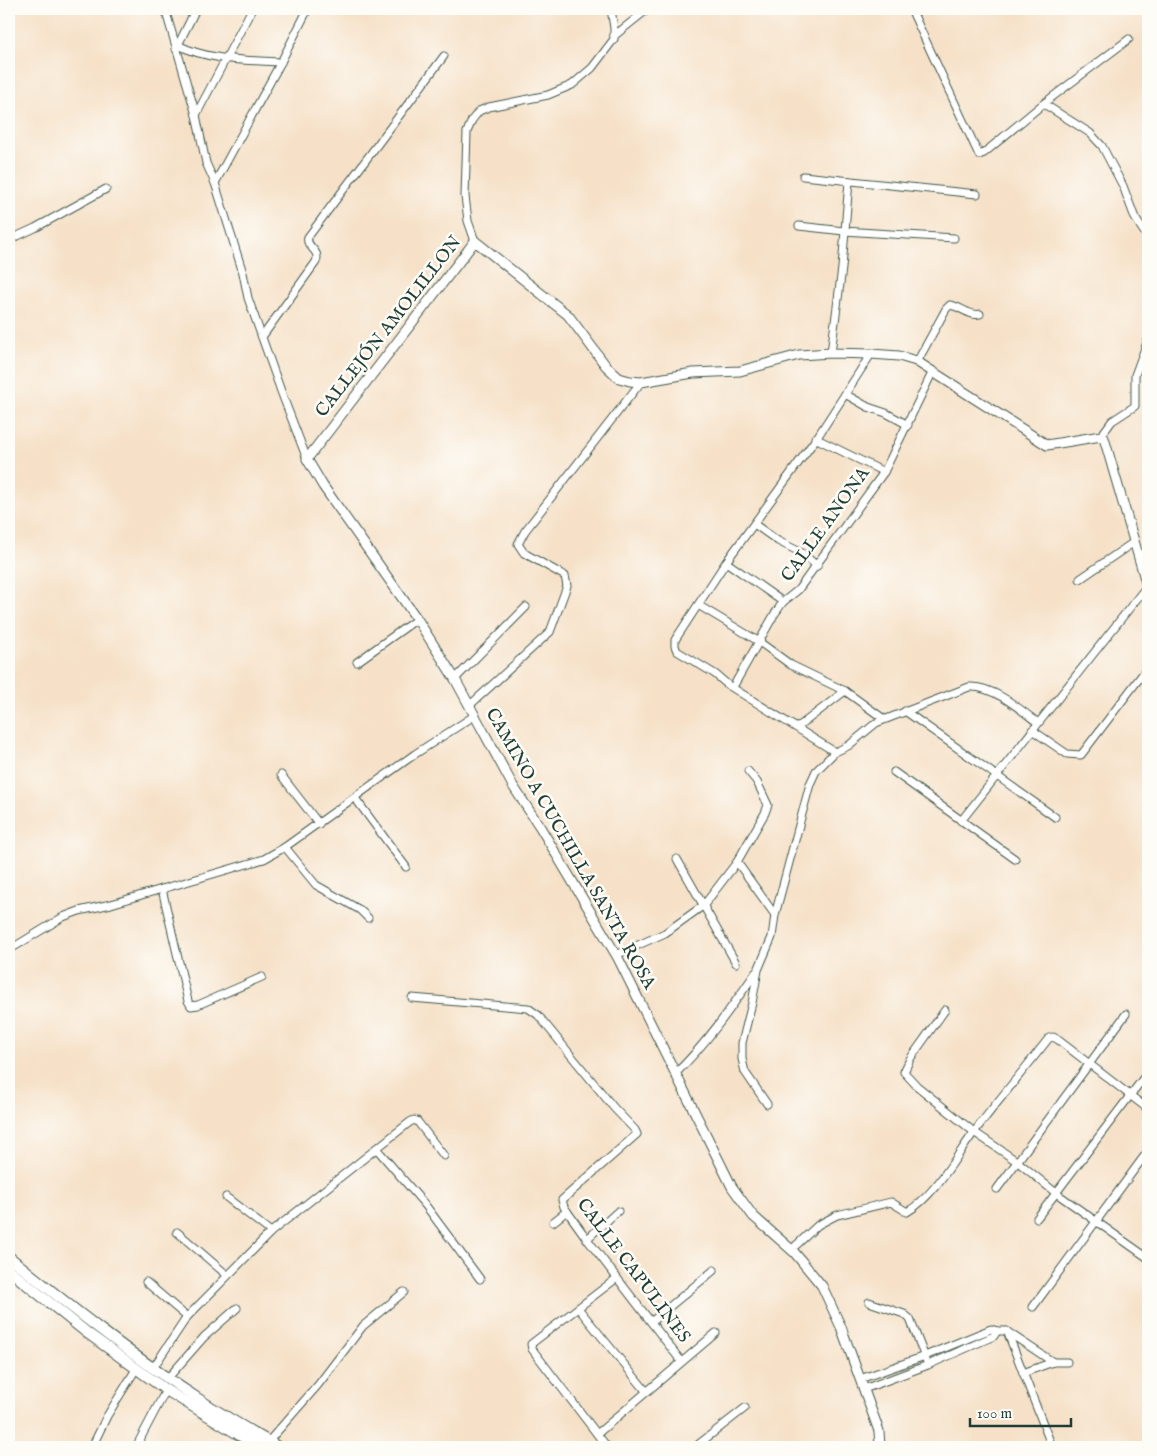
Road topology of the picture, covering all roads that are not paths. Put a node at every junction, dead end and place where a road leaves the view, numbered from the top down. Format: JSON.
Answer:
{"nodes":[{"id":1,"x":165,"y":9,"type":"edge"},
{"id":2,"x":196,"y":9,"type":"edge"},
{"id":3,"x":252,"y":9,"type":"edge"},
{"id":4,"x":308,"y":9,"type":"edge"},
{"id":5,"x":611,"y":9,"type":"edge"},
{"id":6,"x":651,"y":9,"type":"edge"},
{"id":7,"x":911,"y":9,"type":"edge"},
{"id":8,"x":614,"y":36,"type":"junction"},
{"id":9,"x":1129,"y":39,"type":"dead end"},
{"id":10,"x":177,"y":47,"type":"junction"},
{"id":11,"x":444,"y":56,"type":"dead end"},
{"id":12,"x":224,"y":58,"type":"junction"},
{"id":13,"x":281,"y":62,"type":"junction"},
{"id":14,"x":1044,"y":104,"type":"junction"},
{"id":15,"x":196,"y":115,"type":"junction"},
{"id":16,"x":803,"y":176,"type":"dead end"},
{"id":17,"x":848,"y":181,"type":"junction"},
{"id":18,"x":215,"y":183,"type":"junction"},
{"id":19,"x":106,"y":189,"type":"dead end"},
{"id":20,"x":977,"y":194,"type":"dead end"},
{"id":21,"x":799,"y":226,"type":"dead end"},
{"id":22,"x":844,"y":231,"type":"junction"},
{"id":23,"x":954,"y":238,"type":"dead end"},
{"id":24,"x":1148,"y":238,"type":"edge"},
{"id":25,"x":9,"y":240,"type":"edge"},
{"id":26,"x":476,"y":241,"type":"junction"},
{"id":27,"x":980,"y":314,"type":"dead end"},
{"id":28,"x":262,"y":337,"type":"junction"},
{"id":29,"x":1148,"y":340,"type":"edge"},
{"id":30,"x":831,"y":353,"type":"junction"},
{"id":31,"x":871,"y":354,"type":"junction"},
{"id":32,"x":917,"y":362,"type":"junction"},
{"id":33,"x":932,"y":372,"type":"junction"},
{"id":34,"x":641,"y":382,"type":"junction"},
{"id":35,"x":845,"y":394,"type":"junction"},
{"id":36,"x":908,"y":425,"type":"junction"},
{"id":37,"x":1101,"y":436,"type":"junction"},
{"id":38,"x":815,"y":438,"type":"junction"},
{"id":39,"x":308,"y":459,"type":"junction"},
{"id":40,"x":884,"y":472,"type":"junction"},
{"id":41,"x":754,"y":524,"type":"junction"},
{"id":42,"x":1134,"y":542,"type":"junction"},
{"id":43,"x":1148,"y":558,"type":"edge"},
{"id":44,"x":726,"y":562,"type":"junction"},
{"id":45,"x":1141,"y":564,"type":"junction"},
{"id":46,"x":816,"y":566,"type":"junction"},
{"id":47,"x":1080,"y":579,"type":"dead end"},
{"id":48,"x":1148,"y":588,"type":"edge"},
{"id":49,"x":783,"y":602,"type":"junction"},
{"id":50,"x":698,"y":605,"type":"junction"},
{"id":51,"x":526,"y":607,"type":"dead end"},
{"id":52,"x":417,"y":619,"type":"junction"},
{"id":53,"x":758,"y":641,"type":"junction"},
{"id":54,"x":357,"y":662,"type":"dead end"},
{"id":55,"x":1148,"y":667,"type":"edge"},
{"id":56,"x":455,"y":679,"type":"junction"},
{"id":57,"x":733,"y":688,"type":"junction"},
{"id":58,"x":846,"y":691,"type":"junction"},
{"id":59,"x":469,"y":706,"type":"junction"},
{"id":60,"x":905,"y":711,"type":"junction"},
{"id":61,"x":474,"y":716,"type":"junction"},
{"id":62,"x":884,"y":719,"type":"junction"},
{"id":63,"x":1038,"y":723,"type":"junction"},
{"id":64,"x":798,"y":728,"type":"junction"},
{"id":65,"x":1032,"y":730,"type":"junction"},
{"id":66,"x":836,"y":752,"type":"junction"},
{"id":67,"x":748,"y":772,"type":"dead end"},
{"id":68,"x":894,"y":772,"type":"dead end"},
{"id":69,"x":281,"y":775,"type":"dead end"},
{"id":70,"x":996,"y":775,"type":"junction"},
{"id":71,"x":355,"y":798,"type":"junction"},
{"id":72,"x":1055,"y":817,"type":"dead end"},
{"id":73,"x":961,"y":820,"type":"junction"},
{"id":74,"x":319,"y":824,"type":"junction"},
{"id":75,"x":285,"y":847,"type":"junction"},
{"id":76,"x":677,"y":859,"type":"dead end"},
{"id":77,"x":1015,"y":859,"type":"dead end"},
{"id":78,"x":737,"y":862,"type":"junction"},
{"id":79,"x":406,"y":867,"type":"dead end"},
{"id":80,"x":162,"y":889,"type":"junction"},
{"id":81,"x":704,"y":905,"type":"junction"},
{"id":82,"x":775,"y":915,"type":"junction"},
{"id":83,"x":368,"y":918,"type":"dead end"},
{"id":84,"x":9,"y":950,"type":"edge"},
{"id":85,"x":616,"y":955,"type":"junction"},
{"id":86,"x":736,"y":963,"type":"dead end"},
{"id":87,"x":758,"y":970,"type":"junction"},
{"id":88,"x":262,"y":977,"type":"dead end"},
{"id":89,"x":412,"y":998,"type":"dead end"},
{"id":90,"x":945,"y":1010,"type":"dead end"},
{"id":91,"x":1126,"y":1014,"type":"dead end"},
{"id":92,"x":1089,"y":1064,"type":"junction"},
{"id":93,"x":1148,"y":1072,"type":"edge"},
{"id":94,"x":676,"y":1074,"type":"junction"},
{"id":95,"x":1130,"y":1096,"type":"junction"},
{"id":96,"x":767,"y":1104,"type":"dead end"},
{"id":97,"x":1148,"y":1108,"type":"edge"},
{"id":98,"x":974,"y":1132,"type":"junction"},
{"id":99,"x":376,"y":1148,"type":"junction"},
{"id":100,"x":1148,"y":1151,"type":"edge"},
{"id":101,"x":444,"y":1156,"type":"dead end"},
{"id":102,"x":1018,"y":1162,"type":"junction"},
{"id":103,"x":996,"y":1189,"type":"dead end"},
{"id":104,"x":1056,"y":1193,"type":"junction"},
{"id":105,"x":226,"y":1197,"type":"dead end"},
{"id":106,"x":567,"y":1211,"type":"junction"},
{"id":107,"x":618,"y":1211,"type":"dead end"},
{"id":108,"x":1037,"y":1218,"type":"dead end"},
{"id":109,"x":1096,"y":1220,"type":"junction"},
{"id":110,"x":553,"y":1222,"type":"dead end"},
{"id":111,"x":177,"y":1232,"type":"dead end"},
{"id":112,"x":271,"y":1232,"type":"junction"},
{"id":113,"x":587,"y":1239,"type":"junction"},
{"id":114,"x":791,"y":1250,"type":"junction"},
{"id":115,"x":9,"y":1257,"type":"edge"},
{"id":116,"x":1148,"y":1258,"type":"edge"},
{"id":117,"x":9,"y":1270,"type":"edge"},
{"id":118,"x":714,"y":1270,"type":"dead end"},
{"id":119,"x":227,"y":1275,"type":"junction"},
{"id":120,"x":617,"y":1278,"type":"junction"},
{"id":121,"x":480,"y":1279,"type":"dead end"},
{"id":122,"x":146,"y":1282,"type":"dead end"},
{"id":123,"x":404,"y":1292,"type":"dead end"},
{"id":124,"x":870,"y":1302,"type":"dead end"},
{"id":125,"x":63,"y":1307,"type":"junction"},
{"id":126,"x":1033,"y":1307,"type":"dead end"},
{"id":127,"x":237,"y":1308,"type":"dead end"},
{"id":128,"x":578,"y":1308,"type":"junction"},
{"id":129,"x":187,"y":1317,"type":"junction"},
{"id":130,"x":652,"y":1322,"type":"junction"},
{"id":131,"x":89,"y":1328,"type":"junction"},
{"id":132,"x":1006,"y":1330,"type":"junction"},
{"id":133,"x":997,"y":1331,"type":"junction"},
{"id":134,"x":716,"y":1333,"type":"dead end"},
{"id":135,"x":925,"y":1356,"type":"junction"},
{"id":136,"x":681,"y":1361,"type":"junction"},
{"id":137,"x":1052,"y":1362,"type":"junction"},
{"id":138,"x":1067,"y":1362,"type":"dead end"},
{"id":139,"x":928,"y":1365,"type":"junction"},
{"id":140,"x":153,"y":1368,"type":"junction"},
{"id":141,"x":136,"y":1369,"type":"junction"},
{"id":142,"x":1023,"y":1373,"type":"junction"},
{"id":143,"x":168,"y":1378,"type":"junction"},
{"id":144,"x":860,"y":1379,"type":"junction"},
{"id":145,"x":864,"y":1389,"type":"junction"},
{"id":146,"x":166,"y":1390,"type":"junction"},
{"id":147,"x":646,"y":1391,"type":"junction"},
{"id":148,"x":745,"y":1408,"type":"dead end"},
{"id":149,"x":597,"y":1434,"type":"junction"},
{"id":150,"x":264,"y":1444,"type":"edge"},
{"id":151,"x":92,"y":1447,"type":"edge"},
{"id":152,"x":136,"y":1447,"type":"edge"},
{"id":153,"x":278,"y":1447,"type":"edge"},
{"id":154,"x":608,"y":1447,"type":"edge"},
{"id":155,"x":695,"y":1447,"type":"edge"},
{"id":156,"x":880,"y":1447,"type":"edge"},
{"id":157,"x":1052,"y":1447,"type":"edge"}],
"edges":[{"from":1,"to":10,"type":"street"},
{"from":2,"to":10,"type":"street"},
{"from":3,"to":12,"type":"street"},
{"from":4,"to":13,"type":"street"},
{"from":5,"to":8,"type":"street"},
{"from":6,"to":8,"type":"street"},
{"from":7,"to":14,"type":"street"},
{"from":8,"to":26,"type":"street"},
{"from":9,"to":14,"type":"street"},
{"from":10,"to":12,"type":"street"},
{"from":10,"to":15,"type":"street"},
{"from":11,"to":28,"type":"street"},
{"from":12,"to":13,"type":"street"},
{"from":12,"to":15,"type":"street"},
{"from":13,"to":18,"type":"street"},
{"from":14,"to":24,"type":"street"},
{"from":15,"to":18,"type":"street"},
{"from":16,"to":17,"type":"street"},
{"from":17,"to":20,"type":"street"},
{"from":17,"to":22,"type":"street"},
{"from":18,"to":28,"type":"street"},
{"from":19,"to":25,"type":"street"},
{"from":21,"to":22,"type":"street"},
{"from":22,"to":23,"type":"street"},
{"from":22,"to":30,"type":"street"},
{"from":26,"to":34,"type":"street","name":"CALLEJÓN AMOLILLON"},
{"from":26,"to":39,"type":"street","name":"CALLEJÓN AMOLILLON"},
{"from":27,"to":32,"type":"street"},
{"from":28,"to":39,"type":"street"},
{"from":29,"to":37,"type":"street"},
{"from":30,"to":31,"type":"street","name":"CALLEJÓN AMOLILLON"},
{"from":30,"to":34,"type":"street","name":"CALLEJÓN AMOLILLON"},
{"from":31,"to":32,"type":"street","name":"CALLEJÓN AMOLILLON"},
{"from":31,"to":35,"type":"street"},
{"from":32,"to":33,"type":"street","name":"CALLEJÓN AMOLILLON"},
{"from":33,"to":36,"type":"street","name":"CALLE ANONA"},
{"from":33,"to":37,"type":"street","name":"CALLEJÓN AMOLILLON"},
{"from":34,"to":59,"type":"street"},
{"from":35,"to":36,"type":"street"},
{"from":35,"to":38,"type":"street"},
{"from":36,"to":40,"type":"street","name":"CALLE ANONA"},
{"from":37,"to":42,"type":"street"},
{"from":38,"to":40,"type":"street"},
{"from":38,"to":41,"type":"street"},
{"from":39,"to":52,"type":"street","name":"CAMINO A CUCHILLA SANTA ROSA"},
{"from":40,"to":46,"type":"street","name":"CALLE ANONA"},
{"from":41,"to":44,"type":"street"},
{"from":41,"to":46,"type":"street"},
{"from":42,"to":45,"type":"street"},
{"from":42,"to":47,"type":"street"},
{"from":43,"to":45,"type":"street"},
{"from":44,"to":49,"type":"street"},
{"from":44,"to":50,"type":"street"},
{"from":45,"to":48,"type":"street"},
{"from":46,"to":49,"type":"street","name":"CALLE ANONA"},
{"from":48,"to":63,"type":"street"},
{"from":49,"to":53,"type":"street","name":"CALLE ANONA"},
{"from":50,"to":53,"type":"street"},
{"from":50,"to":57,"type":"street"},
{"from":51,"to":56,"type":"street"},
{"from":52,"to":54,"type":"street"},
{"from":52,"to":56,"type":"street","name":"CAMINO A CUCHILLA SANTA ROSA"},
{"from":53,"to":57,"type":"street","name":"CALLE ANONA"},
{"from":53,"to":58,"type":"street"},
{"from":55,"to":65,"type":"street"},
{"from":56,"to":59,"type":"street","name":"CAMINO A CUCHILLA SANTA ROSA"},
{"from":57,"to":64,"type":"street"},
{"from":58,"to":62,"type":"street"},
{"from":58,"to":64,"type":"street"},
{"from":59,"to":61,"type":"street","name":"CAMINO A CUCHILLA SANTA ROSA"},
{"from":60,"to":62,"type":"street"},
{"from":60,"to":63,"type":"street"},
{"from":60,"to":70,"type":"street"},
{"from":61,"to":71,"type":"street"},
{"from":61,"to":85,"type":"street","name":"CAMINO A CUCHILLA SANTA ROSA"},
{"from":62,"to":66,"type":"street"},
{"from":63,"to":65,"type":"street"},
{"from":64,"to":66,"type":"street"},
{"from":65,"to":70,"type":"street"},
{"from":66,"to":82,"type":"street"},
{"from":67,"to":78,"type":"street"},
{"from":68,"to":73,"type":"street"},
{"from":69,"to":74,"type":"street"},
{"from":70,"to":72,"type":"street"},
{"from":70,"to":73,"type":"street"},
{"from":71,"to":74,"type":"street"},
{"from":71,"to":79,"type":"street"},
{"from":73,"to":77,"type":"street"},
{"from":74,"to":75,"type":"street"},
{"from":75,"to":80,"type":"street"},
{"from":75,"to":83,"type":"street"},
{"from":76,"to":81,"type":"street"},
{"from":78,"to":81,"type":"street"},
{"from":78,"to":82,"type":"street"},
{"from":80,"to":84,"type":"street"},
{"from":80,"to":88,"type":"street"},
{"from":81,"to":85,"type":"street"},
{"from":81,"to":86,"type":"street"},
{"from":82,"to":87,"type":"street"},
{"from":85,"to":94,"type":"street","name":"CAMINO A CUCHILLA SANTA ROSA"},
{"from":87,"to":94,"type":"street"},
{"from":87,"to":96,"type":"street"},
{"from":89,"to":106,"type":"street","name":"CALLE CAPULINES"},
{"from":90,"to":98,"type":"street"},
{"from":91,"to":92,"type":"street"},
{"from":92,"to":95,"type":"street"},
{"from":92,"to":98,"type":"street"},
{"from":92,"to":102,"type":"street"},
{"from":93,"to":95,"type":"street"},
{"from":94,"to":114,"type":"street","name":"CAMINO A CUCHILLA SANTA ROSA"},
{"from":95,"to":97,"type":"street"},
{"from":95,"to":104,"type":"street"},
{"from":98,"to":102,"type":"street"},
{"from":98,"to":114,"type":"street"},
{"from":99,"to":101,"type":"street"},
{"from":99,"to":112,"type":"street"},
{"from":99,"to":121,"type":"street"},
{"from":100,"to":109,"type":"street"},
{"from":102,"to":103,"type":"street"},
{"from":102,"to":104,"type":"street"},
{"from":104,"to":108,"type":"street"},
{"from":104,"to":109,"type":"street"},
{"from":105,"to":112,"type":"street"},
{"from":106,"to":110,"type":"street"},
{"from":106,"to":113,"type":"street","name":"CALLE CAPULINES"},
{"from":107,"to":113,"type":"street"},
{"from":109,"to":116,"type":"street"},
{"from":109,"to":126,"type":"street"},
{"from":111,"to":119,"type":"street"},
{"from":112,"to":119,"type":"street"},
{"from":113,"to":120,"type":"street","name":"CALLE CAPULINES"},
{"from":114,"to":144,"type":"street","name":"CAMINO A CUCHILLA SANTA ROSA"},
{"from":115,"to":125,"type":"main road"},
{"from":117,"to":125,"type":"main road"},
{"from":118,"to":130,"type":"street"},
{"from":119,"to":129,"type":"street"},
{"from":120,"to":128,"type":"street"},
{"from":120,"to":130,"type":"street","name":"CALLE CAPULINES"},
{"from":122,"to":129,"type":"street"},
{"from":123,"to":150,"type":"street"},
{"from":124,"to":135,"type":"street"},
{"from":125,"to":131,"type":"main road"},
{"from":127,"to":143,"type":"street"},
{"from":128,"to":147,"type":"street"},
{"from":128,"to":149,"type":"street"},
{"from":129,"to":140,"type":"street"},
{"from":130,"to":136,"type":"street","name":"CALLE CAPULINES"},
{"from":131,"to":140,"type":"main road"},
{"from":131,"to":141,"type":"main road"},
{"from":132,"to":133,"type":"street"},
{"from":132,"to":137,"type":"street"},
{"from":132,"to":142,"type":"street"},
{"from":133,"to":135,"type":"street"},
{"from":133,"to":139,"type":"street"},
{"from":134,"to":136,"type":"street"},
{"from":135,"to":139,"type":"street"},
{"from":135,"to":144,"type":"street"},
{"from":136,"to":147,"type":"street"},
{"from":137,"to":138,"type":"street"},
{"from":137,"to":142,"type":"street"},
{"from":139,"to":145,"type":"street"},
{"from":140,"to":143,"type":"main road"},
{"from":141,"to":146,"type":"main road"},
{"from":141,"to":151,"type":"street"},
{"from":142,"to":157,"type":"street"},
{"from":143,"to":150,"type":"main road"},
{"from":144,"to":145,"type":"street","name":"CAMINO A CUCHILLA SANTA ROSA"},
{"from":145,"to":156,"type":"street","name":"CAMINO A CUCHILLA SANTA ROSA"},
{"from":146,"to":150,"type":"main road"},
{"from":146,"to":152,"type":"street"},
{"from":147,"to":149,"type":"street"},
{"from":148,"to":155,"type":"street"},
{"from":149,"to":154,"type":"street"},
{"from":150,"to":153,"type":"main road"}]}
